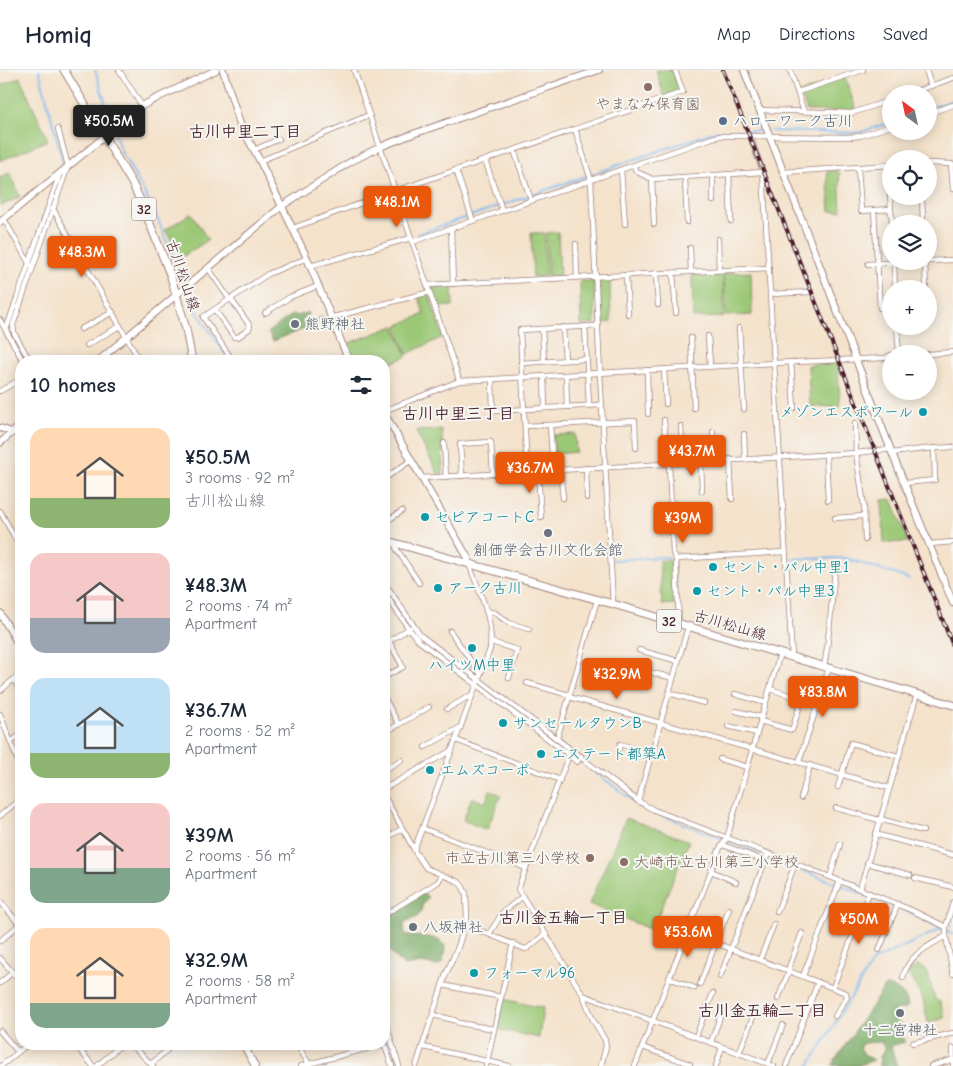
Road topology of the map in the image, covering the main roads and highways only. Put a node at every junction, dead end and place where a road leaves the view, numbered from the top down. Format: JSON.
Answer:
{"nodes":[{"id":1,"x":64,"y":70,"type":"edge"},
{"id":2,"x":191,"y":355,"type":"edge"},
{"id":3,"x":390,"y":542,"type":"edge"},
{"id":4,"x":953,"y":705,"type":"edge"}],
"edges":[{"from":1,"to":2,"type":"main road","name":"古川松山線","number":"32"},
{"from":3,"to":4,"type":"main road","name":"古川松山線","number":"32"}]}
